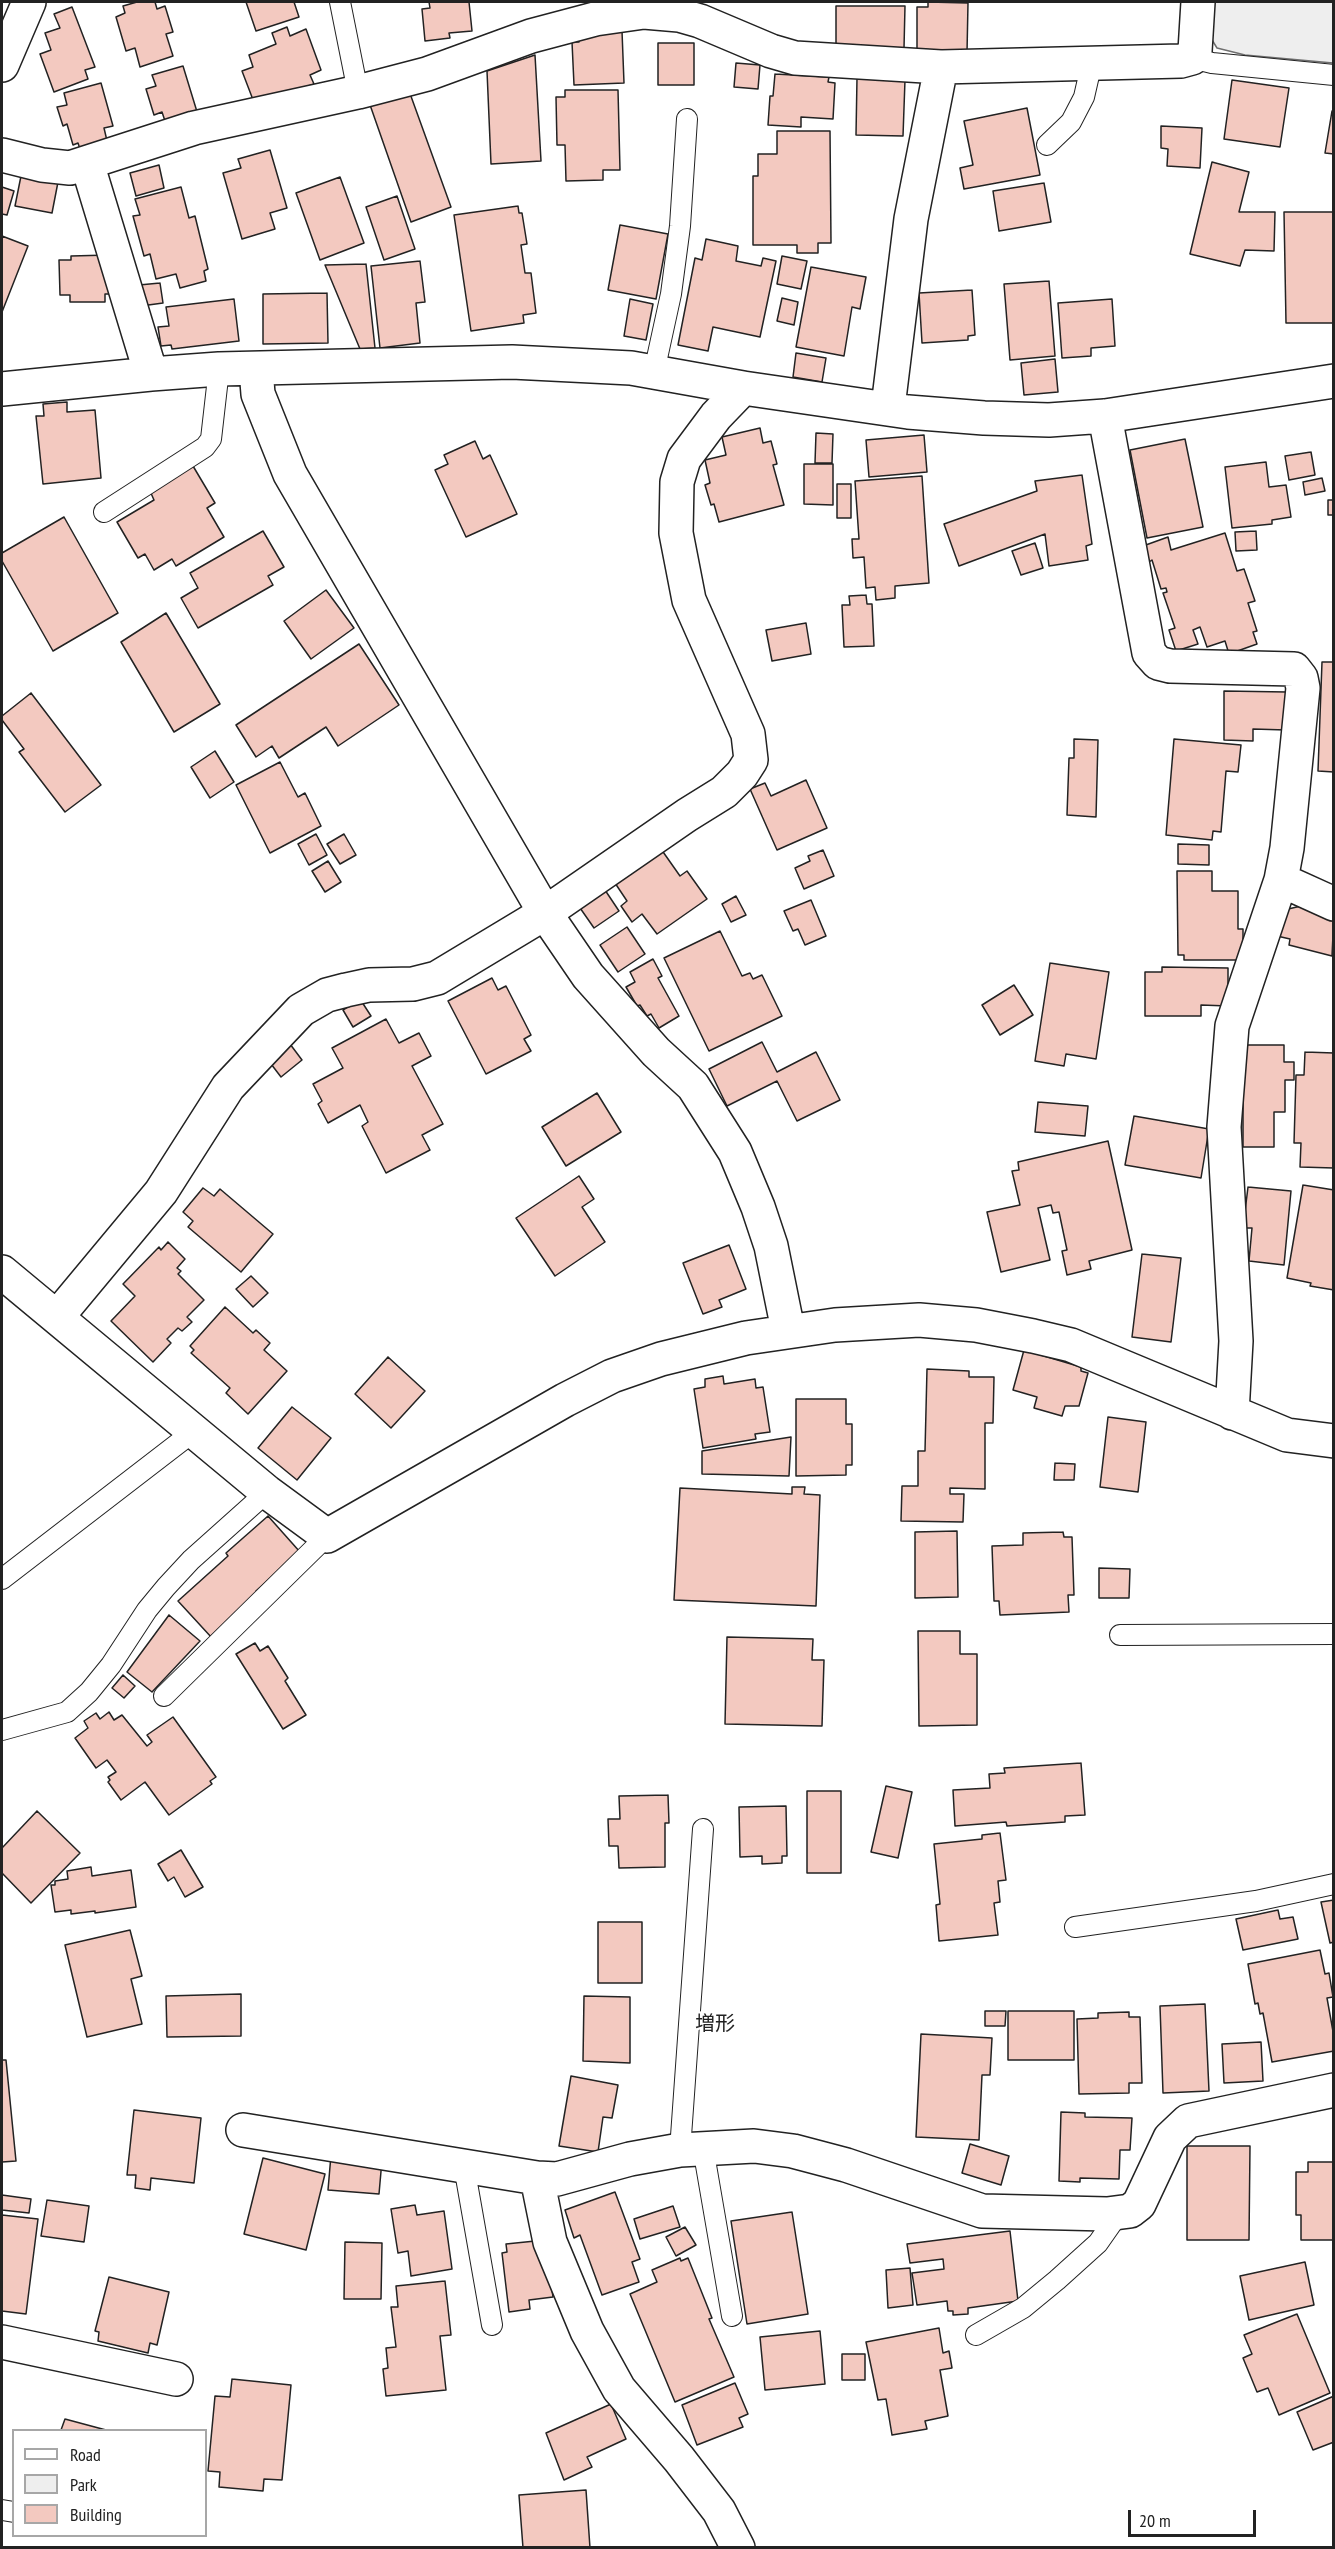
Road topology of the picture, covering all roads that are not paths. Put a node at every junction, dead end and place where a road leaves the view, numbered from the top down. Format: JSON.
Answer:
{"nodes":[{"id":1,"x":29,"y":2,"type":"edge"},
{"id":2,"x":340,"y":2,"type":"edge"},
{"id":3,"x":1198,"y":2,"type":"edge"},
{"id":4,"x":654,"y":7,"type":"edge"},
{"id":5,"x":1192,"y":58,"type":"junction"},
{"id":6,"x":1092,"y":62,"type":"junction"},
{"id":7,"x":2,"y":65,"type":"edge"},
{"id":8,"x":941,"y":68,"type":"junction"},
{"id":9,"x":1334,"y":75,"type":"edge"},
{"id":10,"x":358,"y":92,"type":"junction"},
{"id":11,"x":687,"y":119,"type":"dead end"},
{"id":12,"x":1047,"y":144,"type":"dead end"},
{"id":13,"x":2,"y":155,"type":"edge"},
{"id":14,"x":87,"y":163,"type":"junction"},
{"id":15,"x":219,"y":369,"type":"junction"},
{"id":16,"x":256,"y":369,"type":"junction"},
{"id":17,"x":654,"y":372,"type":"junction"},
{"id":18,"x":151,"y":374,"type":"junction"},
{"id":19,"x":1334,"y":381,"type":"edge"},
{"id":20,"x":743,"y":388,"type":"junction"},
{"id":21,"x":2,"y":389,"type":"edge"},
{"id":22,"x":888,"y":407,"type":"junction"},
{"id":23,"x":1105,"y":416,"type":"junction"},
{"id":24,"x":104,"y":512,"type":"dead end"},
{"id":25,"x":1281,"y":880,"type":"junction"},
{"id":26,"x":1334,"y":904,"type":"edge"},
{"id":27,"x":545,"y":913,"type":"junction"},
{"id":28,"x":2,"y":1272,"type":"edge"},
{"id":29,"x":57,"y":1317,"type":"junction"},
{"id":30,"x":788,"y":1330,"type":"junction"},
{"id":31,"x":1232,"y":1413,"type":"junction"},
{"id":32,"x":193,"y":1432,"type":"junction"},
{"id":33,"x":1334,"y":1442,"type":"edge"},
{"id":34,"x":267,"y":1492,"type":"junction"},
{"id":35,"x":327,"y":1536,"type":"junction"},
{"id":36,"x":2,"y":1579,"type":"edge"},
{"id":37,"x":1334,"y":1634,"type":"edge"},
{"id":38,"x":1120,"y":1635,"type":"dead end"},
{"id":39,"x":164,"y":1696,"type":"dead end"},
{"id":40,"x":2,"y":1730,"type":"edge"},
{"id":41,"x":703,"y":1829,"type":"dead end"},
{"id":42,"x":1334,"y":1884,"type":"edge"},
{"id":43,"x":1075,"y":1927,"type":"dead end"},
{"id":44,"x":1334,"y":2090,"type":"edge"},
{"id":45,"x":243,"y":2130,"type":"dead end"},
{"id":46,"x":692,"y":2149,"type":"junction"},
{"id":47,"x":464,"y":2166,"type":"junction"},
{"id":48,"x":537,"y":2178,"type":"junction"},
{"id":49,"x":1119,"y":2213,"type":"junction"},
{"id":50,"x":732,"y":2316,"type":"dead end"},
{"id":51,"x":492,"y":2325,"type":"dead end"},
{"id":52,"x":976,"y":2335,"type":"dead end"},
{"id":53,"x":2,"y":2342,"type":"edge"},
{"id":54,"x":176,"y":2379,"type":"dead end"},
{"id":55,"x":738,"y":2547,"type":"edge"}],
"edges":[{"from":1,"to":7,"type":"street"},
{"from":2,"to":10,"type":"lane"},
{"from":3,"to":5,"type":"street"},
{"from":4,"to":8,"type":"street"},
{"from":4,"to":10,"type":"street"},
{"from":5,"to":6,"type":"street"},
{"from":5,"to":9,"type":"lane"},
{"from":6,"to":8,"type":"street"},
{"from":6,"to":12,"type":"lane"},
{"from":8,"to":22,"type":"street"},
{"from":10,"to":14,"type":"street"},
{"from":11,"to":17,"type":"lane"},
{"from":13,"to":14,"type":"street"},
{"from":14,"to":18,"type":"street"},
{"from":15,"to":16,"type":"street"},
{"from":15,"to":18,"type":"street"},
{"from":15,"to":24,"type":"lane"},
{"from":16,"to":17,"type":"street"},
{"from":16,"to":27,"type":"street"},
{"from":17,"to":20,"type":"street"},
{"from":18,"to":21,"type":"street"},
{"from":19,"to":23,"type":"street"},
{"from":20,"to":22,"type":"street"},
{"from":20,"to":27,"type":"street"},
{"from":22,"to":23,"type":"street"},
{"from":23,"to":25,"type":"street"},
{"from":25,"to":26,"type":"street"},
{"from":25,"to":31,"type":"street"},
{"from":27,"to":29,"type":"street"},
{"from":27,"to":30,"type":"street"},
{"from":28,"to":29,"type":"street"},
{"from":29,"to":32,"type":"street"},
{"from":30,"to":31,"type":"street"},
{"from":30,"to":35,"type":"street"},
{"from":31,"to":33,"type":"street"},
{"from":32,"to":34,"type":"street"},
{"from":32,"to":36,"type":"lane"},
{"from":34,"to":35,"type":"street"},
{"from":34,"to":40,"type":"lane"},
{"from":35,"to":39,"type":"lane"},
{"from":37,"to":38,"type":"lane"},
{"from":41,"to":46,"type":"lane"},
{"from":42,"to":43,"type":"lane"},
{"from":44,"to":49,"type":"street"},
{"from":45,"to":47,"type":"street"},
{"from":46,"to":48,"type":"street"},
{"from":46,"to":49,"type":"street"},
{"from":46,"to":50,"type":"lane"},
{"from":47,"to":48,"type":"street"},
{"from":47,"to":51,"type":"lane"},
{"from":48,"to":55,"type":"street"},
{"from":49,"to":52,"type":"lane"},
{"from":53,"to":54,"type":"street"}]}
